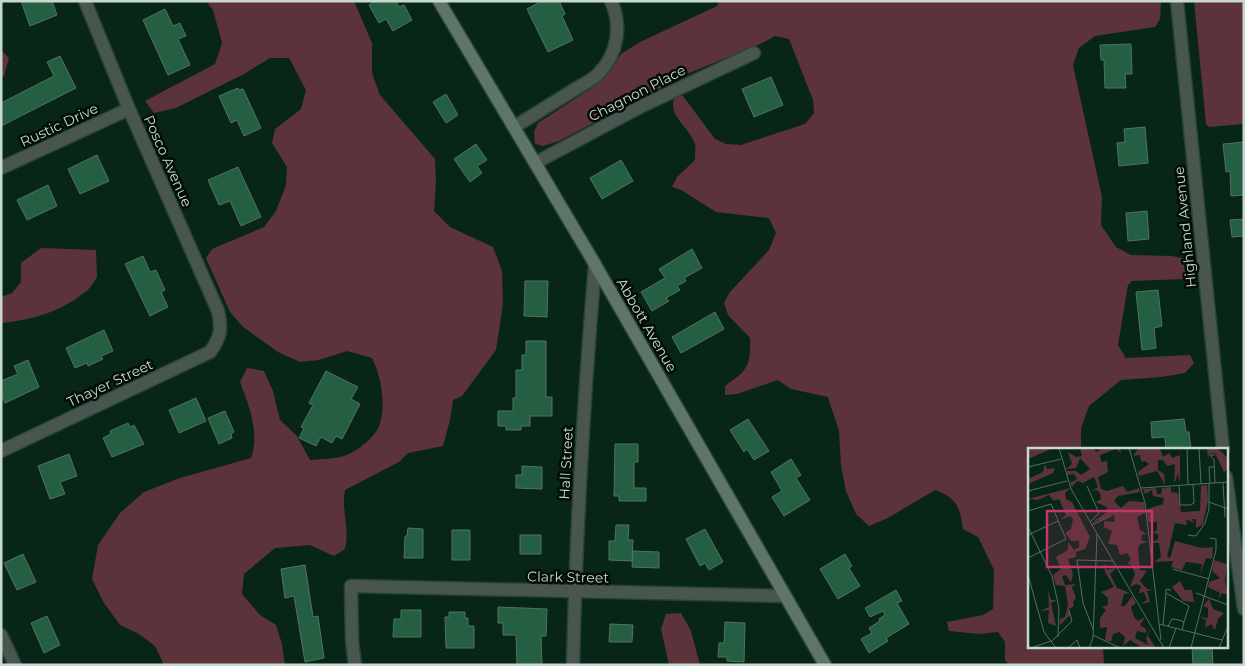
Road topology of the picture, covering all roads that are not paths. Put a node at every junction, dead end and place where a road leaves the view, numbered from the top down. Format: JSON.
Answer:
{"nodes":[{"id":1,"x":85,"y":1,"type":"edge"},
{"id":2,"x":439,"y":1,"type":"edge"},
{"id":3,"x":611,"y":1,"type":"edge"},
{"id":4,"x":1177,"y":1,"type":"edge"},
{"id":5,"x":754,"y":53,"type":"dead end"},
{"id":6,"x":129,"y":109,"type":"junction"},
{"id":7,"x":514,"y":127,"type":"junction"},
{"id":8,"x":535,"y":163,"type":"junction"},
{"id":9,"x":1,"y":168,"type":"edge"},
{"id":10,"x":595,"y":264,"type":"junction"},
{"id":11,"x":220,"y":332,"type":"joint"},
{"id":12,"x":1224,"y":448,"type":"edge"},
{"id":13,"x":1,"y":451,"type":"edge"},
{"id":14,"x":1228,"y":492,"type":"edge"},
{"id":15,"x":574,"y":592,"type":"junction"},
{"id":16,"x":785,"y":596,"type":"junction"},
{"id":17,"x":1244,"y":609,"type":"edge"},
{"id":18,"x":1,"y":635,"type":"edge"},
{"id":19,"x":15,"y":665,"type":"edge"},
{"id":20,"x":355,"y":665,"type":"edge"},
{"id":21,"x":573,"y":665,"type":"edge"},
{"id":22,"x":825,"y":665,"type":"edge"}],
"edges":[{"from":1,"to":6,"type":"street","name":"Posco Avenue"},
{"from":2,"to":7,"type":"street","name":"Abbott Avenue"},
{"from":3,"to":7,"type":"street"},
{"from":4,"to":12,"type":"street","name":"Highland Avenue"},
{"from":5,"to":8,"type":"street","name":"Chagnon Place"},
{"from":6,"to":9,"type":"street","name":"Rustic Drive"},
{"from":6,"to":11,"type":"street","name":"Posco Avenue"},
{"from":7,"to":8,"type":"street","name":"Abbott Avenue"},
{"from":8,"to":10,"type":"street","name":"Abbott Avenue"},
{"from":10,"to":15,"type":"street","name":"Hall Street"},
{"from":10,"to":16,"type":"street","name":"Abbott Avenue"},
{"from":11,"to":13,"type":"street","name":"Thayer Street"},
{"from":14,"to":17,"type":"street"},
{"from":15,"to":16,"type":"street","name":"Clark Street"},
{"from":15,"to":20,"type":"street","name":"Clark Street"},
{"from":15,"to":21,"type":"street","name":"Hall Street"},
{"from":16,"to":22,"type":"street","name":"Abbott Avenue"},
{"from":18,"to":19,"type":"street"}]}
